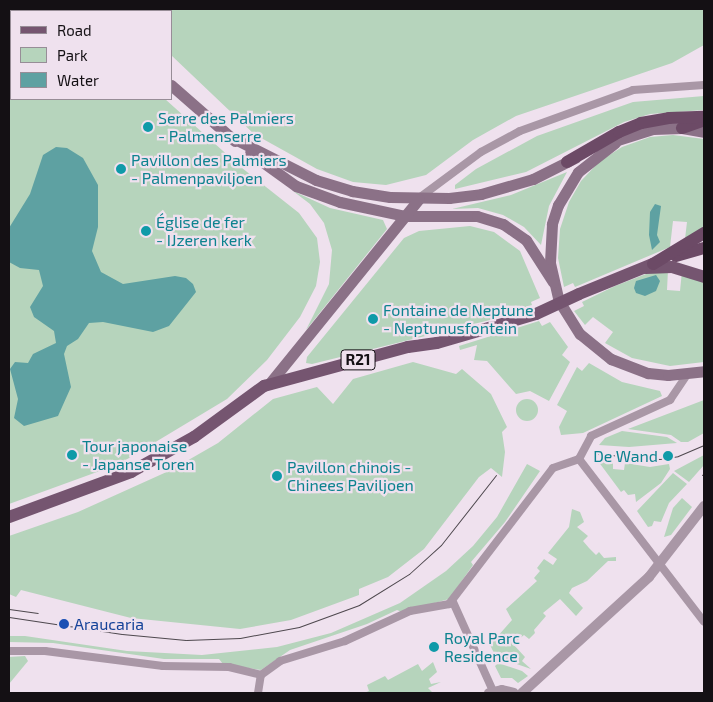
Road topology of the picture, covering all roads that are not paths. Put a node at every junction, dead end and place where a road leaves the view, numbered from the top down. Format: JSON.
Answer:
{"nodes":[{"id":1,"x":704,"y":85,"type":"edge"},
{"id":2,"x":172,"y":87,"type":"edge"},
{"id":3,"x":704,"y":117,"type":"edge"},
{"id":4,"x":704,"y":120,"type":"edge"},
{"id":5,"x":682,"y":128,"type":"junction"},
{"id":6,"x":704,"y":132,"type":"edge"},
{"id":7,"x":231,"y":137,"type":"junction"},
{"id":8,"x":625,"y":137,"type":"junction"},
{"id":9,"x":567,"y":162,"type":"junction"},
{"id":10,"x":419,"y":199,"type":"junction"},
{"id":11,"x":405,"y":216,"type":"junction"},
{"id":12,"x":704,"y":233,"type":"edge"},
{"id":13,"x":704,"y":248,"type":"edge"},
{"id":14,"x":653,"y":264,"type":"junction"},
{"id":15,"x":638,"y":269,"type":"junction"},
{"id":16,"x":704,"y":277,"type":"edge"},
{"id":17,"x":553,"y":282,"type":"junction"},
{"id":18,"x":698,"y":373,"type":"edge"},
{"id":19,"x":269,"y":384,"type":"junction"},
{"id":20,"x":579,"y":459,"type":"junction"},
{"id":21,"x":704,"y":506,"type":"edge"},
{"id":22,"x":9,"y":517,"type":"edge"},
{"id":23,"x":661,"y":564,"type":"junction"},
{"id":24,"x":453,"y":602,"type":"junction"},
{"id":25,"x":704,"y":622,"type":"edge"},
{"id":26,"x":9,"y":651,"type":"edge"},
{"id":27,"x":260,"y":675,"type":"junction"},
{"id":28,"x":491,"y":692,"type":"edge"},
{"id":29,"x":258,"y":693,"type":"edge"},
{"id":30,"x":514,"y":693,"type":"edge"},
{"id":31,"x":522,"y":693,"type":"edge"}],
"edges":[{"from":1,"to":10,"type":"street"},
{"from":2,"to":7,"type":"main road"},
{"from":3,"to":9,"type":"highway"},
{"from":4,"to":5,"type":"highway"},
{"from":5,"to":6,"type":"main road"},
{"from":5,"to":8,"type":"main road"},
{"from":7,"to":10,"type":"main road"},
{"from":7,"to":11,"type":"main road"},
{"from":8,"to":9,"type":"main road"},
{"from":8,"to":17,"type":"main road"},
{"from":9,"to":10,"type":"main road"},
{"from":10,"to":11,"type":"main road"},
{"from":11,"to":17,"type":"main road"},
{"from":11,"to":19,"type":"main road"},
{"from":12,"to":14,"type":"highway"},
{"from":13,"to":14,"type":"highway"},
{"from":14,"to":15,"type":"main road","number":"R21"},
{"from":15,"to":16,"type":"main road"},
{"from":15,"to":19,"type":"main road","number":"R21","bridge":true},
{"from":17,"to":18,"type":"main road"},
{"from":18,"to":20,"type":"street"},
{"from":19,"to":22,"type":"main road","number":"R21"},
{"from":20,"to":23,"type":"street"},
{"from":20,"to":24,"type":"street"},
{"from":21,"to":23,"type":"street"},
{"from":23,"to":25,"type":"street"},
{"from":23,"to":31,"type":"street"},
{"from":24,"to":27,"type":"street"},
{"from":24,"to":28,"type":"street"},
{"from":26,"to":27,"type":"street"},
{"from":27,"to":29,"type":"street"},
{"from":28,"to":30,"type":"street"}]}
